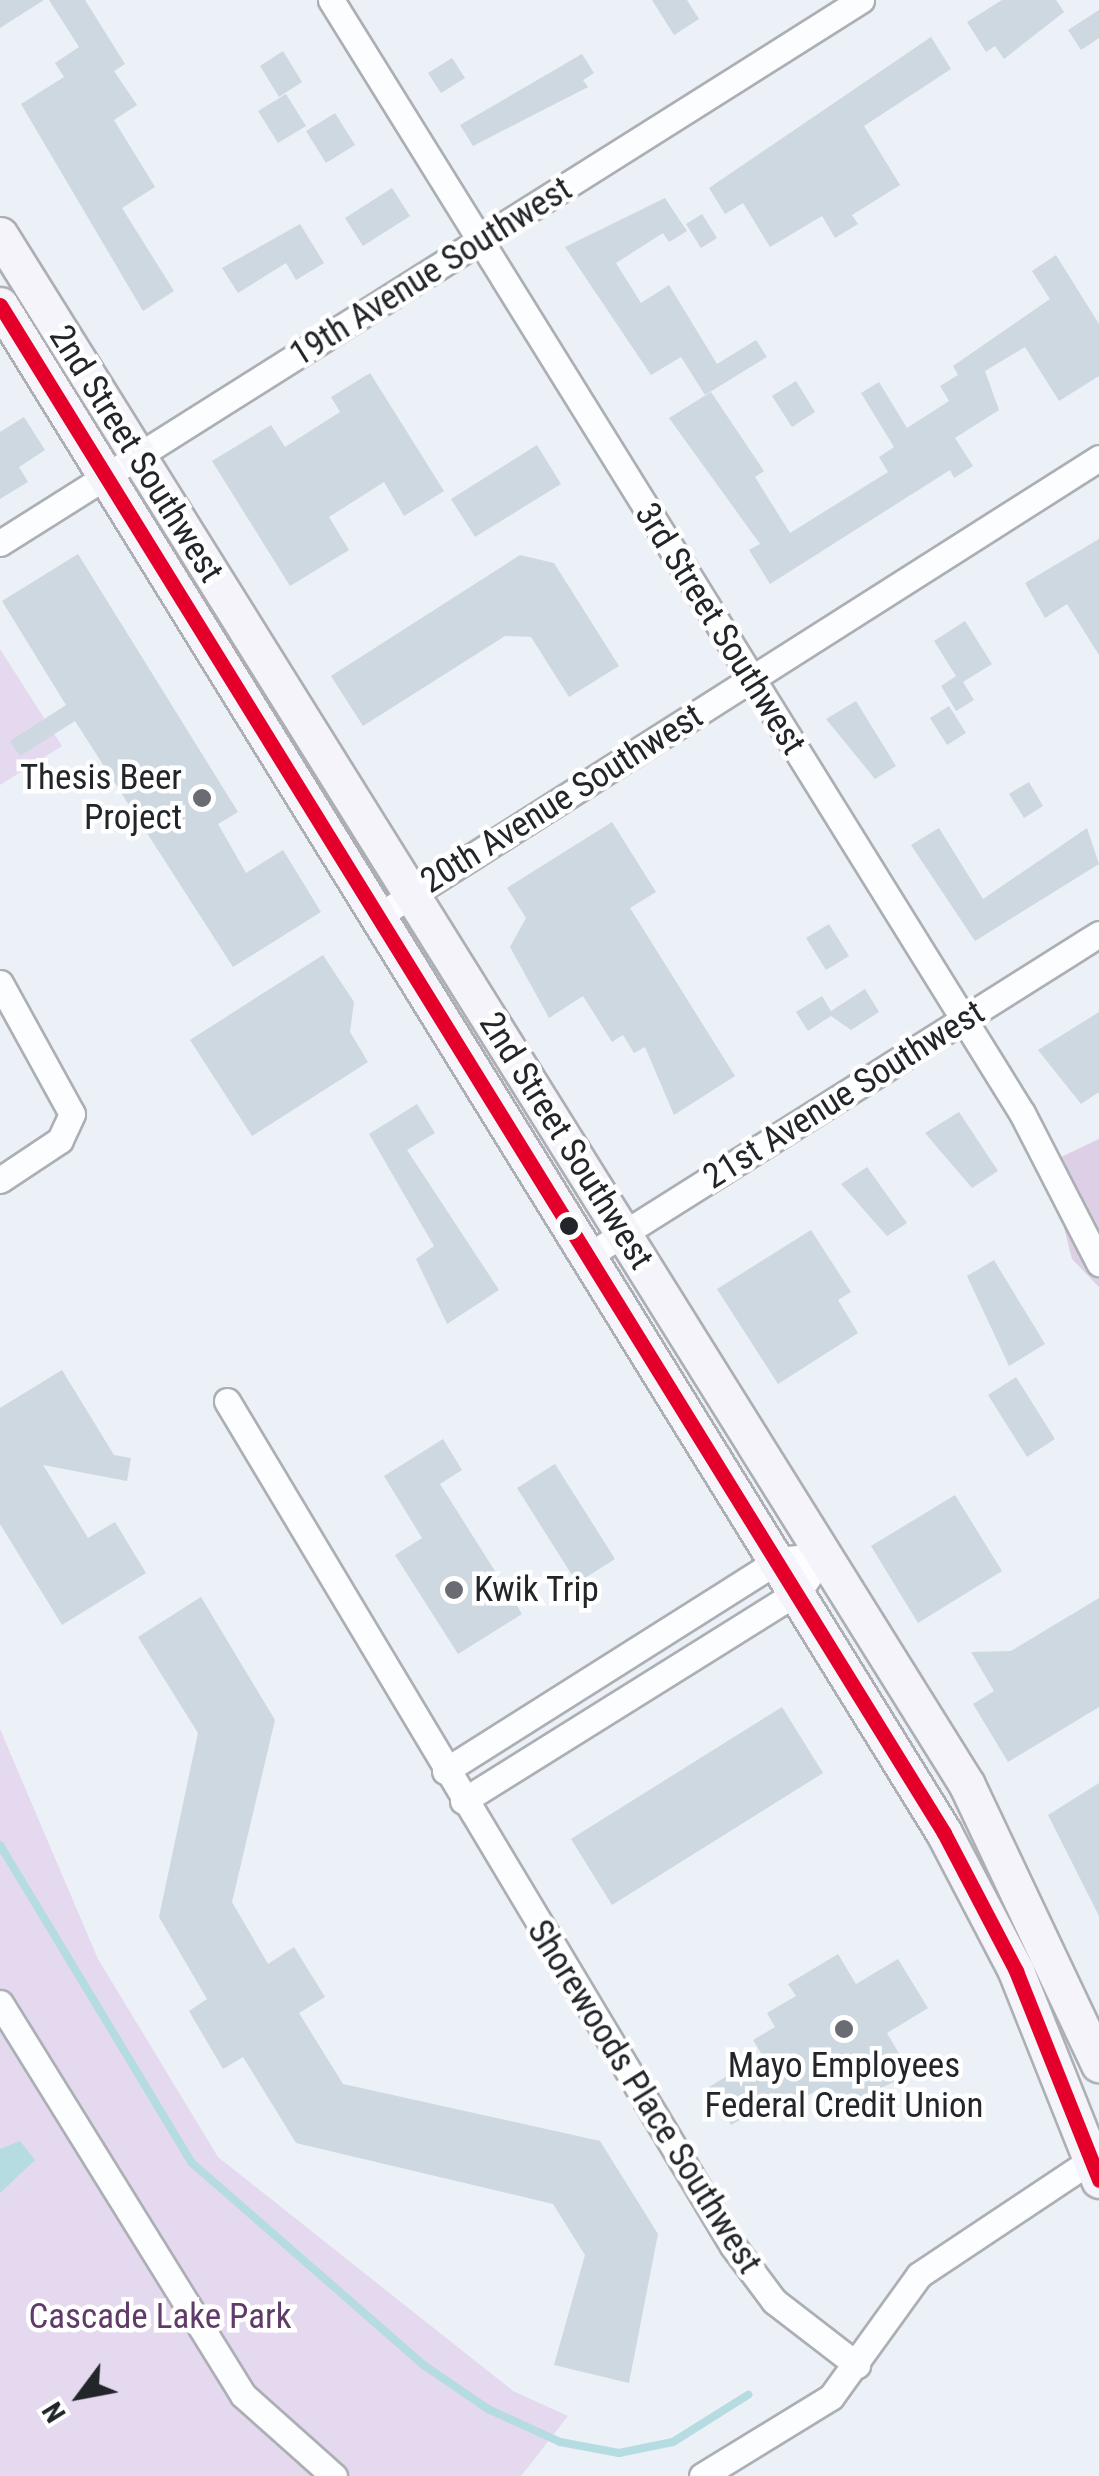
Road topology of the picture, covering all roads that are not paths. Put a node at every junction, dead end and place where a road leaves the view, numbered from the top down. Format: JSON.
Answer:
{"nodes":[{"id":1,"x":332,"y":0,"type":"edge"},
{"id":2,"x":862,"y":0,"type":"edge"},
{"id":3,"x":0,"y":235,"type":"edge"},
{"id":4,"x":481,"y":242,"type":"junction"},
{"id":5,"x":0,"y":305,"type":"edge"},
{"id":6,"x":137,"y":454,"type":"junction"},
{"id":7,"x":1099,"y":458,"type":"edge"},
{"id":8,"x":107,"y":474,"type":"junction"},
{"id":9,"x":0,"y":542,"type":"edge"},
{"id":10,"x":751,"y":679,"type":"junction"},
{"id":11,"x":412,"y":894,"type":"junction"},
{"id":12,"x":380,"y":914,"type":"junction"},
{"id":13,"x":1099,"y":934,"type":"edge"},
{"id":14,"x":0,"y":983,"type":"edge"},
{"id":15,"x":964,"y":1019,"type":"junction"},
{"id":16,"x":0,"y":1180,"type":"edge"},
{"id":17,"x":624,"y":1234,"type":"junction"},
{"id":18,"x":588,"y":1256,"type":"junction"},
{"id":19,"x":1099,"y":1263,"type":"edge"},
{"id":20,"x":227,"y":1401,"type":"dead end"},
{"id":21,"x":824,"y":1555,"type":"junction"},
{"id":22,"x":779,"y":1560,"type":"junction"},
{"id":23,"x":798,"y":1592,"type":"junction"},
{"id":24,"x":445,"y":1771,"type":"junction"},
{"id":25,"x":462,"y":1802,"type":"junction"},
{"id":26,"x":0,"y":2002,"type":"edge"},
{"id":27,"x":1099,"y":2064,"type":"edge"},
{"id":28,"x":1097,"y":2165,"type":"edge"},
{"id":29,"x":857,"y":2365,"type":"junction"},
{"id":30,"x":730,"y":2469,"type":"edge"},
{"id":31,"x":334,"y":2476,"type":"edge"},
{"id":32,"x":702,"y":2476,"type":"edge"}],
"edges":[{"from":1,"to":4,"type":"street","name":"3rd Street Southwest"},
{"from":2,"to":4,"type":"street","name":"19th Avenue Southwest"},
{"from":3,"to":6,"type":"main road","name":"2nd Street Southwest"},
{"from":4,"to":6,"type":"street","name":"19th Avenue Southwest"},
{"from":4,"to":10,"type":"street","name":"3rd Street Southwest"},
{"from":5,"to":8,"type":"main road","name":"2nd Street Southwest"},
{"from":6,"to":8,"type":"street","name":"19th Avenue Southwest"},
{"from":6,"to":11,"type":"main road","name":"2nd Street Southwest"},
{"from":7,"to":10,"type":"street","name":"20th Avenue Southwest"},
{"from":8,"to":9,"type":"street","name":"19th Avenue Southwest"},
{"from":8,"to":12,"type":"main road","name":"2nd Street Southwest"},
{"from":10,"to":11,"type":"street","name":"20th Avenue Southwest"},
{"from":10,"to":15,"type":"street","name":"3rd Street Southwest"},
{"from":11,"to":12,"type":"street","name":"20th Avenue Southwest"},
{"from":11,"to":17,"type":"main road","name":"2nd Street Southwest"},
{"from":12,"to":18,"type":"main road","name":"2nd Street Southwest"},
{"from":13,"to":15,"type":"street","name":"21st Avenue Southwest"},
{"from":14,"to":16,"type":"street"},
{"from":15,"to":17,"type":"street","name":"21st Avenue Southwest"},
{"from":15,"to":19,"type":"street","name":"3rd Street Southwest"},
{"from":17,"to":18,"type":"street","name":"21st Avenue Southwest"},
{"from":17,"to":21,"type":"main road","name":"2nd Street Southwest"},
{"from":18,"to":22,"type":"main road","name":"2nd Street Southwest"},
{"from":20,"to":24,"type":"street","name":"Shorewoods Place Southwest"},
{"from":21,"to":22,"type":"street"},
{"from":21,"to":23,"type":"street"},
{"from":21,"to":27,"type":"main road","name":"2nd Street Southwest"},
{"from":22,"to":23,"type":"main road","name":"2nd Street Southwest"},
{"from":22,"to":24,"type":"street"},
{"from":23,"to":25,"type":"street"},
{"from":23,"to":28,"type":"main road","name":"2nd Street Southwest"},
{"from":24,"to":25,"type":"street","name":"Shorewoods Place Southwest"},
{"from":25,"to":29,"type":"street","name":"Shorewoods Place Southwest"},
{"from":26,"to":31,"type":"street"},
{"from":28,"to":29,"type":"street"},
{"from":29,"to":30,"type":"street"},
{"from":30,"to":32,"type":"street"}]}
